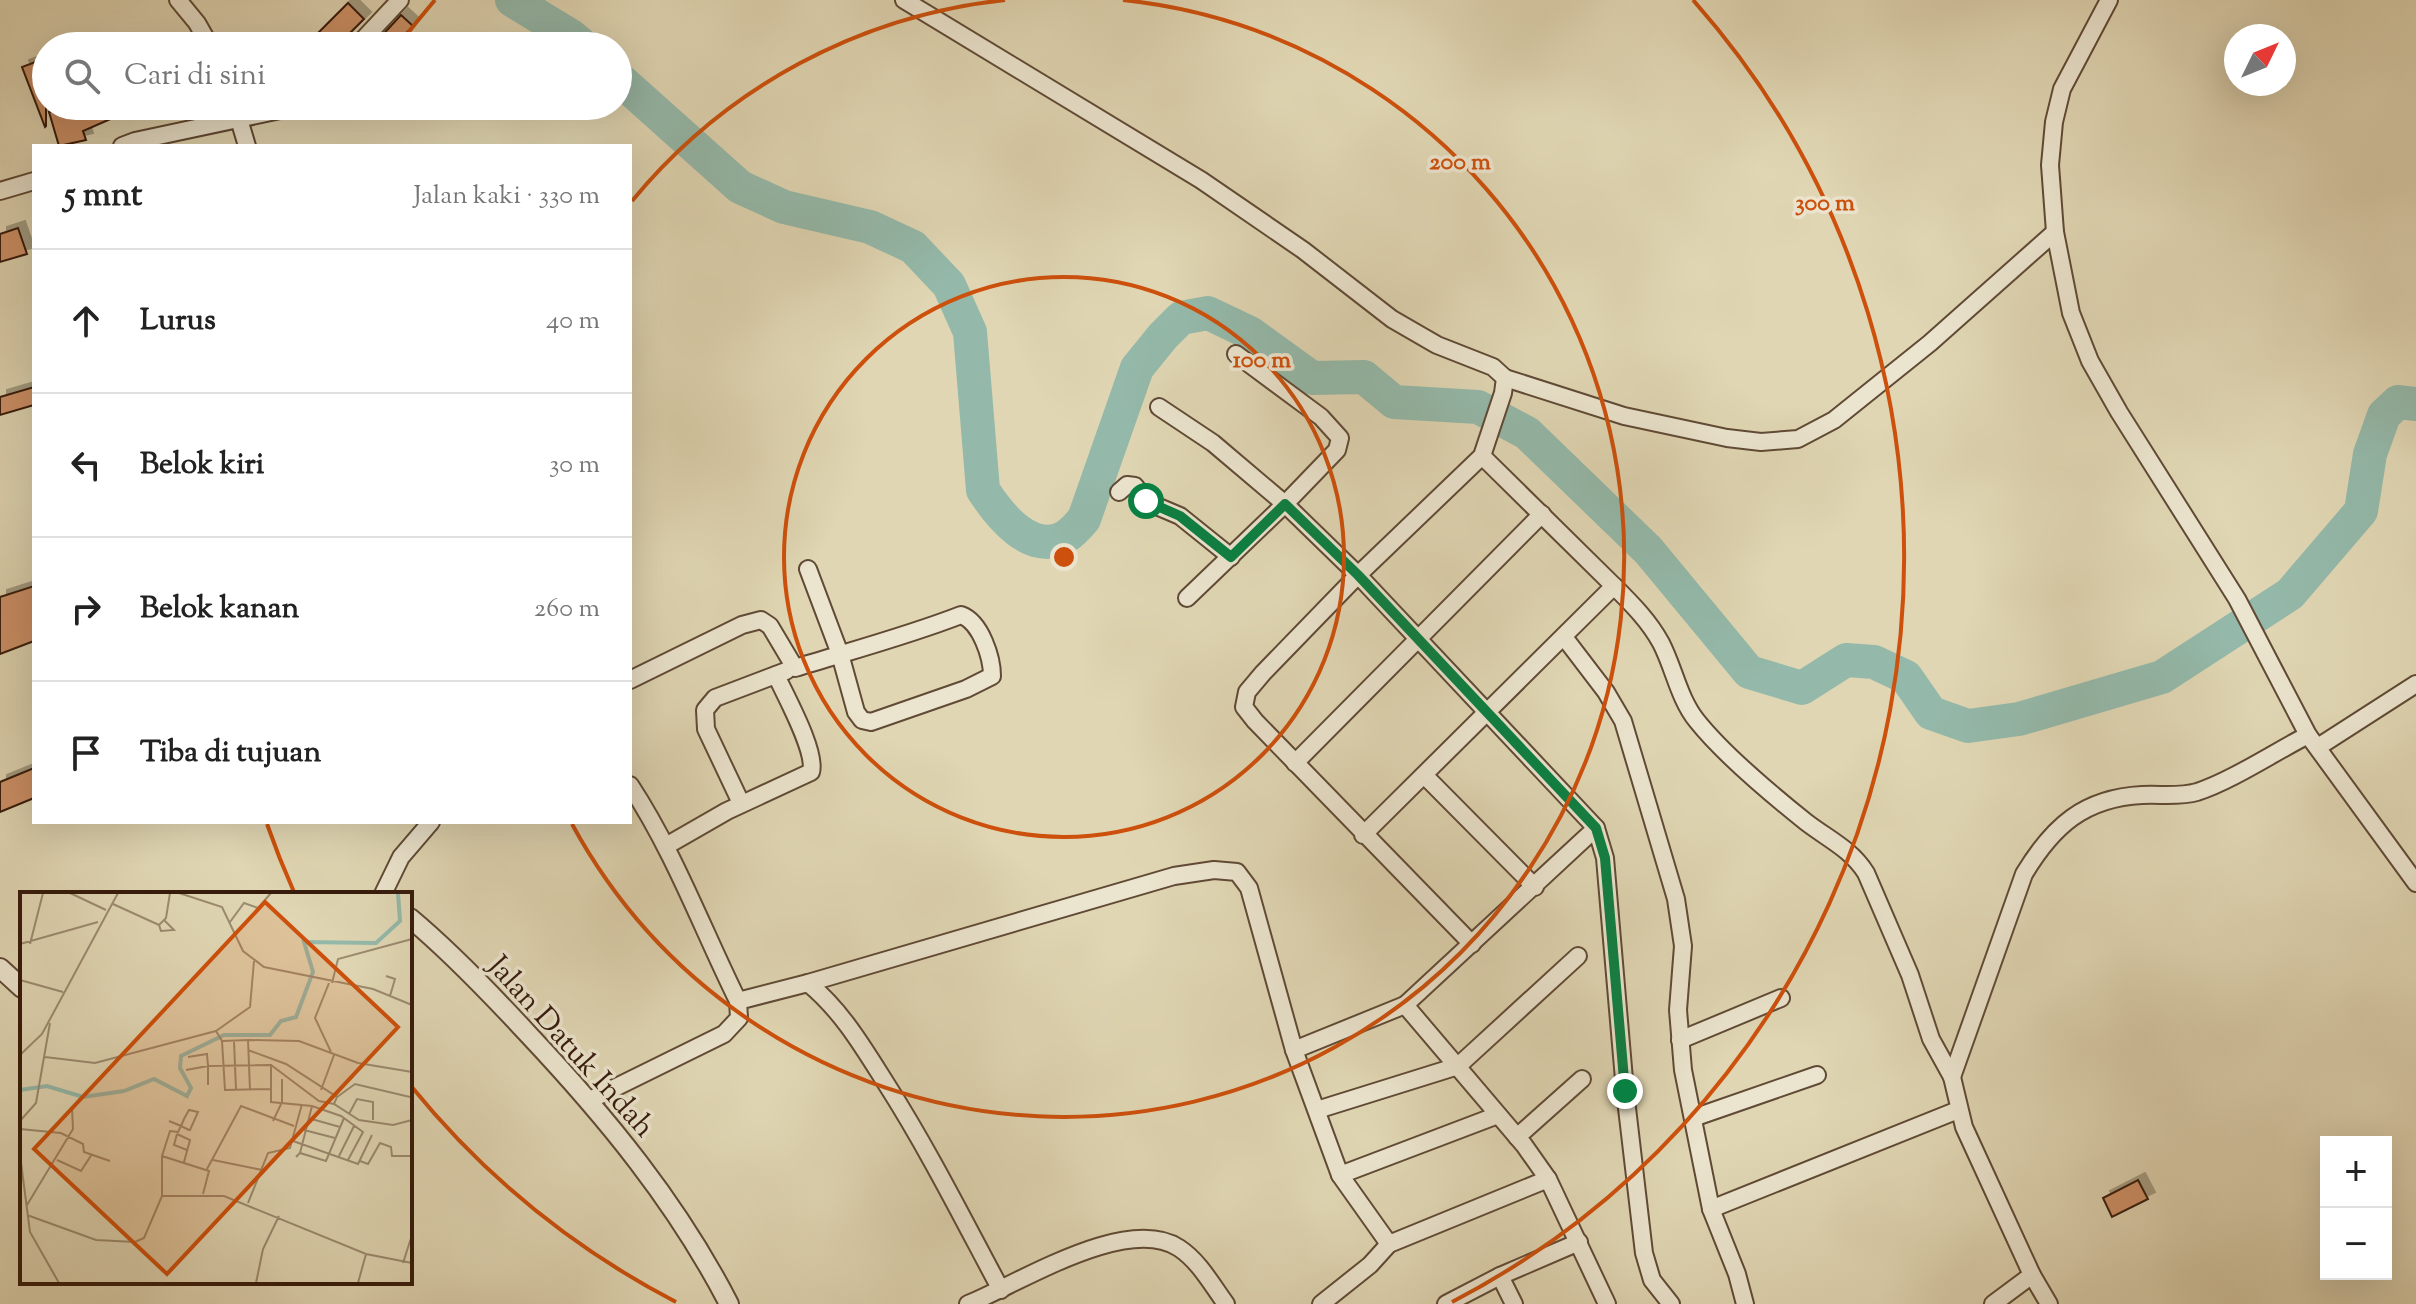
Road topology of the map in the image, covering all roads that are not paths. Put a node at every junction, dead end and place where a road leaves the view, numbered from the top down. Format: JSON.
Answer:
{"nodes":[{"id":1,"x":178,"y":0,"type":"edge"},
{"id":2,"x":400,"y":0,"type":"edge"},
{"id":3,"x":904,"y":0,"type":"edge"},
{"id":4,"x":2109,"y":0,"type":"edge"},
{"id":5,"x":202,"y":32,"type":"edge"},
{"id":6,"x":370,"y":32,"type":"edge"},
{"id":7,"x":210,"y":120,"type":"edge"},
{"id":8,"x":240,"y":120,"type":"edge"},
{"id":9,"x":127,"y":144,"type":"edge"},
{"id":10,"x":246,"y":144,"type":"edge"},
{"id":11,"x":32,"y":182,"type":"edge"},
{"id":12,"x":0,"y":191,"type":"edge"},
{"id":13,"x":2055,"y":232,"type":"junction"},
{"id":14,"x":1236,"y":354,"type":"dead end"},
{"id":15,"x":1504,"y":385,"type":"junction"},
{"id":16,"x":1159,"y":407,"type":"dead end"},
{"id":17,"x":1482,"y":456,"type":"junction"},
{"id":18,"x":1119,"y":492,"type":"dead end"},
{"id":19,"x":1285,"y":504,"type":"junction"},
{"id":20,"x":1542,"y":514,"type":"junction"},
{"id":21,"x":1231,"y":557,"type":"junction"},
{"id":22,"x":808,"y":569,"type":"dead end"},
{"id":23,"x":1358,"y":575,"type":"junction"},
{"id":24,"x":1614,"y":586,"type":"junction"},
{"id":25,"x":1187,"y":598,"type":"dead end"},
{"id":26,"x":1564,"y":637,"type":"junction"},
{"id":27,"x":1419,"y":640,"type":"junction"},
{"id":28,"x":840,"y":654,"type":"junction"},
{"id":29,"x":795,"y":668,"type":"junction"},
{"id":30,"x":776,"y":675,"type":"junction"},
{"id":31,"x":632,"y":679,"type":"edge"},
{"id":32,"x":2416,"y":684,"type":"edge"},
{"id":33,"x":1487,"y":714,"type":"junction"},
{"id":34,"x":2313,"y":741,"type":"junction"},
{"id":35,"x":1295,"y":763,"type":"junction"},
{"id":36,"x":1424,"y":775,"type":"junction"},
{"id":37,"x":632,"y":788,"type":"edge"},
{"id":38,"x":741,"y":803,"type":"junction"},
{"id":39,"x":429,"y":824,"type":"edge"},
{"id":40,"x":1596,"y":828,"type":"junction"},
{"id":41,"x":1363,"y":835,"type":"junction"},
{"id":42,"x":666,"y":846,"type":"junction"},
{"id":43,"x":2416,"y":883,"type":"edge"},
{"id":44,"x":1535,"y":887,"type":"junction"},
{"id":45,"x":384,"y":892,"type":"edge"},
{"id":46,"x":412,"y":920,"type":"edge"},
{"id":47,"x":1472,"y":944,"type":"junction"},
{"id":48,"x":1578,"y":956,"type":"dead end"},
{"id":49,"x":0,"y":968,"type":"edge"},
{"id":50,"x":808,"y":983,"type":"junction"},
{"id":51,"x":20,"y":986,"type":"edge"},
{"id":52,"x":1781,"y":998,"type":"dead end"},
{"id":53,"x":738,"y":1001,"type":"junction"},
{"id":54,"x":1405,"y":1005,"type":"junction"},
{"id":55,"x":1680,"y":1040,"type":"junction"},
{"id":56,"x":1294,"y":1050,"type":"junction"},
{"id":57,"x":1458,"y":1066,"type":"junction"},
{"id":58,"x":1817,"y":1075,"type":"dead end"},
{"id":59,"x":1952,"y":1077,"type":"junction"},
{"id":60,"x":1582,"y":1079,"type":"dead end"},
{"id":61,"x":590,"y":1100,"type":"junction"},
{"id":62,"x":1317,"y":1110,"type":"junction"},
{"id":63,"x":1958,"y":1110,"type":"junction"},
{"id":64,"x":1498,"y":1115,"type":"junction"},
{"id":65,"x":1693,"y":1118,"type":"junction"},
{"id":66,"x":1517,"y":1137,"type":"junction"},
{"id":67,"x":1340,"y":1175,"type":"junction"},
{"id":68,"x":1548,"y":1179,"type":"junction"},
{"id":69,"x":1711,"y":1209,"type":"junction"},
{"id":70,"x":1579,"y":1242,"type":"junction"},
{"id":71,"x":1389,"y":1244,"type":"junction"},
{"id":72,"x":2032,"y":1275,"type":"junction"},
{"id":73,"x":1500,"y":1276,"type":"junction"},
{"id":74,"x":1001,"y":1290,"type":"junction"},
{"id":75,"x":729,"y":1304,"type":"edge"},
{"id":76,"x":968,"y":1304,"type":"edge"},
{"id":77,"x":1226,"y":1304,"type":"edge"},
{"id":78,"x":1321,"y":1304,"type":"edge"},
{"id":79,"x":1446,"y":1304,"type":"edge"},
{"id":80,"x":1514,"y":1304,"type":"edge"},
{"id":81,"x":1607,"y":1304,"type":"edge"},
{"id":82,"x":1671,"y":1304,"type":"edge"},
{"id":83,"x":1745,"y":1304,"type":"edge"},
{"id":84,"x":1993,"y":1304,"type":"edge"},
{"id":85,"x":2049,"y":1304,"type":"edge"}],
"edges":[{"from":1,"to":5,"type":"street"},
{"from":2,"to":6,"type":"street"},
{"from":3,"to":15,"type":"street"},
{"from":4,"to":13,"type":"street"},
{"from":7,"to":9,"type":"street"},
{"from":8,"to":10,"type":"street"},
{"from":11,"to":12,"type":"street"},
{"from":13,"to":15,"type":"street"},
{"from":13,"to":34,"type":"street"},
{"from":14,"to":19,"type":"street"},
{"from":15,"to":17,"type":"street"},
{"from":16,"to":19,"type":"street"},
{"from":17,"to":20,"type":"street"},
{"from":17,"to":23,"type":"street"},
{"from":18,"to":21,"type":"street"},
{"from":19,"to":21,"type":"street"},
{"from":19,"to":23,"type":"street"},
{"from":20,"to":24,"type":"street"},
{"from":20,"to":27,"type":"street"},
{"from":21,"to":25,"type":"street"},
{"from":22,"to":28,"type":"street"},
{"from":23,"to":27,"type":"street"},
{"from":23,"to":35,"type":"street"},
{"from":24,"to":26,"type":"street"},
{"from":24,"to":59,"type":"street"},
{"from":26,"to":33,"type":"street"},
{"from":26,"to":55,"type":"street"},
{"from":27,"to":33,"type":"street"},
{"from":27,"to":35,"type":"street"},
{"from":28,"to":28,"type":"street"},
{"from":28,"to":29,"type":"street"},
{"from":29,"to":30,"type":"street"},
{"from":29,"to":31,"type":"street"},
{"from":30,"to":38,"type":"street"},
{"from":30,"to":38,"type":"street"},
{"from":32,"to":34,"type":"street"},
{"from":33,"to":36,"type":"street"},
{"from":33,"to":40,"type":"street"},
{"from":34,"to":43,"type":"street"},
{"from":34,"to":59,"type":"street"},
{"from":35,"to":41,"type":"street"},
{"from":36,"to":41,"type":"street"},
{"from":36,"to":44,"type":"street"},
{"from":37,"to":42,"type":"street"},
{"from":38,"to":42,"type":"street"},
{"from":39,"to":45,"type":"street"},
{"from":40,"to":44,"type":"street"},
{"from":40,"to":82,"type":"street"},
{"from":41,"to":47,"type":"street"},
{"from":42,"to":53,"type":"street"},
{"from":44,"to":47,"type":"street"},
{"from":46,"to":61,"type":"street","name":"Jalan Datuk Indah"},
{"from":47,"to":54,"type":"street"},
{"from":48,"to":57,"type":"street"},
{"from":49,"to":51,"type":"street"},
{"from":50,"to":53,"type":"street"},
{"from":50,"to":56,"type":"street"},
{"from":50,"to":74,"type":"street"},
{"from":52,"to":55,"type":"street"},
{"from":53,"to":61,"type":"street"},
{"from":54,"to":56,"type":"street"},
{"from":54,"to":57,"type":"street"},
{"from":55,"to":65,"type":"street"},
{"from":56,"to":62,"type":"street"},
{"from":57,"to":62,"type":"street"},
{"from":57,"to":64,"type":"street"},
{"from":58,"to":65,"type":"street"},
{"from":59,"to":63,"type":"street"},
{"from":60,"to":66,"type":"street"},
{"from":61,"to":75,"type":"street","name":"Jalan Datuk Indah"},
{"from":62,"to":67,"type":"street"},
{"from":63,"to":69,"type":"street"},
{"from":63,"to":72,"type":"street"},
{"from":64,"to":66,"type":"street"},
{"from":64,"to":67,"type":"street"},
{"from":65,"to":69,"type":"street"},
{"from":66,"to":68,"type":"street"},
{"from":67,"to":71,"type":"street"},
{"from":68,"to":70,"type":"street"},
{"from":68,"to":71,"type":"street"},
{"from":69,"to":83,"type":"street"},
{"from":70,"to":73,"type":"street"},
{"from":70,"to":81,"type":"street"},
{"from":71,"to":78,"type":"street"},
{"from":72,"to":84,"type":"street"},
{"from":72,"to":85,"type":"street"},
{"from":73,"to":79,"type":"street"},
{"from":73,"to":80,"type":"street"},
{"from":74,"to":76,"type":"street"},
{"from":74,"to":77,"type":"street"}]}
